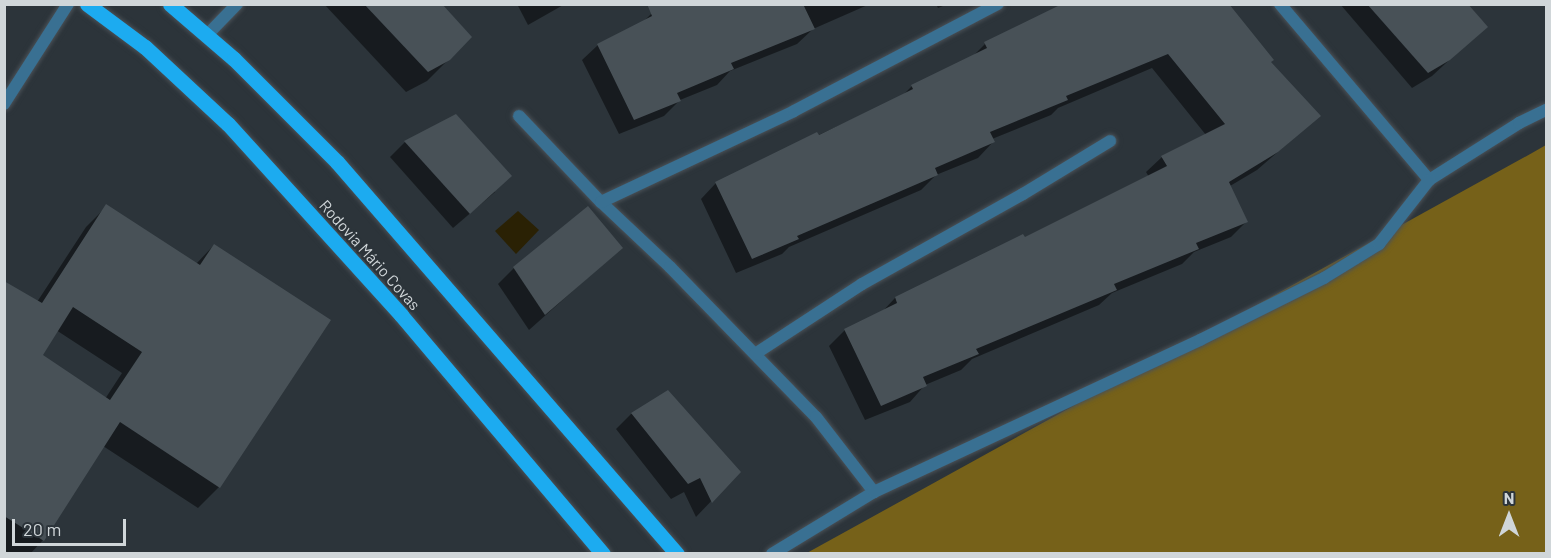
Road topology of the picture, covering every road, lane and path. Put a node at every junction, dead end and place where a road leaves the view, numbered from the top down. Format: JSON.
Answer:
{"nodes":[{"id":1,"x":68,"y":4,"type":"edge"},
{"id":2,"x":87,"y":4,"type":"edge"},
{"id":3,"x":170,"y":4,"type":"edge"},
{"id":4,"x":237,"y":4,"type":"edge"},
{"id":5,"x":998,"y":4,"type":"edge"},
{"id":6,"x":1280,"y":4,"type":"edge"},
{"id":7,"x":207,"y":35,"type":"junction"},
{"id":8,"x":4,"y":104,"type":"edge"},
{"id":9,"x":1546,"y":110,"type":"edge"},
{"id":10,"x":519,"y":116,"type":"dead end"},
{"id":11,"x":1110,"y":141,"type":"dead end"},
{"id":12,"x":1429,"y":180,"type":"junction"},
{"id":13,"x":601,"y":202,"type":"junction"},
{"id":14,"x":755,"y":354,"type":"junction"},
{"id":15,"x":874,"y":492,"type":"junction"},
{"id":16,"x":603,"y":554,"type":"edge"},
{"id":17,"x":677,"y":554,"type":"edge"},
{"id":18,"x":772,"y":554,"type":"edge"}],
"edges":[{"from":1,"to":8,"type":"street"},
{"from":2,"to":16,"type":"main road","name":"Rodovia Mário Covas"},
{"from":3,"to":7,"type":"main road"},
{"from":4,"to":7,"type":"street"},
{"from":5,"to":13,"type":"street"},
{"from":6,"to":12,"type":"street"},
{"from":7,"to":17,"type":"main road"},
{"from":9,"to":12,"type":"street"},
{"from":10,"to":13,"type":"street"},
{"from":11,"to":14,"type":"street"},
{"from":12,"to":15,"type":"street"},
{"from":13,"to":14,"type":"street"},
{"from":14,"to":15,"type":"street"},
{"from":15,"to":18,"type":"street"}]}
